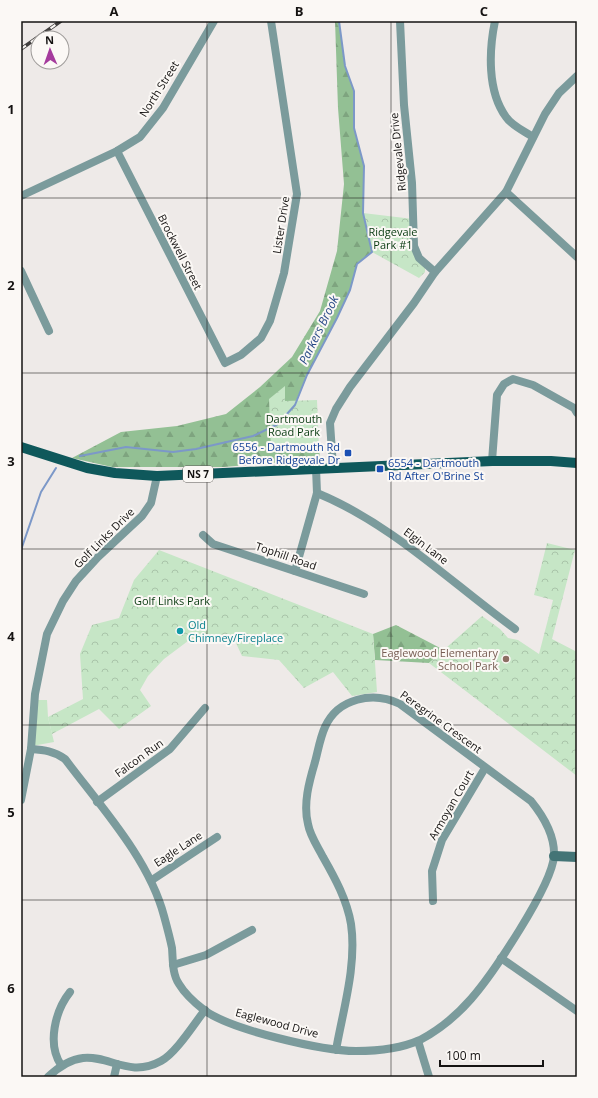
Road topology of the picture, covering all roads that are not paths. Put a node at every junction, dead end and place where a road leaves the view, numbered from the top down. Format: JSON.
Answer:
{"nodes":[{"id":1,"x":214,"y":21,"type":"edge"},
{"id":2,"x":271,"y":21,"type":"edge"},
{"id":3,"x":400,"y":21,"type":"edge"},
{"id":4,"x":495,"y":21,"type":"edge"},
{"id":5,"x":577,"y":76,"type":"edge"},
{"id":6,"x":533,"y":137,"type":"junction"},
{"id":7,"x":117,"y":151,"type":"junction"},
{"id":8,"x":506,"y":192,"type":"junction"},
{"id":9,"x":21,"y":196,"type":"edge"},
{"id":10,"x":577,"y":256,"type":"edge"},
{"id":11,"x":21,"y":271,"type":"edge"},
{"id":12,"x":436,"y":272,"type":"junction"},
{"id":13,"x":49,"y":331,"type":"dead end"},
{"id":14,"x":225,"y":363,"type":"joint"},
{"id":15,"x":577,"y":413,"type":"edge"},
{"id":16,"x":21,"y":447,"type":"edge"},
{"id":17,"x":492,"y":461,"type":"junction"},
{"id":18,"x":577,"y":463,"type":"edge"},
{"id":19,"x":332,"y":467,"type":"junction"},
{"id":20,"x":316,"y":468,"type":"junction"},
{"id":21,"x":156,"y":476,"type":"junction"},
{"id":22,"x":317,"y":493,"type":"junction"},
{"id":23,"x":203,"y":536,"type":"dead end"},
{"id":24,"x":295,"y":571,"type":"junction"},
{"id":25,"x":364,"y":594,"type":"dead end"},
{"id":26,"x":515,"y":629,"type":"dead end"},
{"id":27,"x":205,"y":708,"type":"dead end"},
{"id":28,"x":31,"y":749,"type":"junction"},
{"id":29,"x":485,"y":768,"type":"junction"},
{"id":30,"x":21,"y":800,"type":"edge"},
{"id":31,"x":97,"y":802,"type":"junction"},
{"id":32,"x":217,"y":837,"type":"dead end"},
{"id":33,"x":554,"y":856,"type":"junction"},
{"id":34,"x":577,"y":857,"type":"edge"},
{"id":35,"x":152,"y":880,"type":"junction"},
{"id":36,"x":433,"y":901,"type":"dead end"},
{"id":37,"x":252,"y":930,"type":"dead end"},
{"id":38,"x":502,"y":958,"type":"junction"},
{"id":39,"x":173,"y":965,"type":"junction"},
{"id":40,"x":70,"y":992,"type":"dead end"},
{"id":41,"x":205,"y":1010,"type":"junction"},
{"id":42,"x":577,"y":1011,"type":"edge"},
{"id":43,"x":418,"y":1041,"type":"junction"},
{"id":44,"x":336,"y":1050,"type":"junction"},
{"id":45,"x":117,"y":1064,"type":"junction"},
{"id":46,"x":61,"y":1065,"type":"junction"},
{"id":47,"x":48,"y":1077,"type":"edge"},
{"id":48,"x":114,"y":1077,"type":"edge"},
{"id":49,"x":429,"y":1077,"type":"edge"}],
"edges":[{"from":1,"to":7,"type":"street","name":"North Street"},
{"from":2,"to":14,"type":"street","name":"Lister Drive"},
{"from":3,"to":12,"type":"street","name":"Ridgevale Drive"},
{"from":4,"to":6,"type":"street"},
{"from":5,"to":6,"type":"street"},
{"from":6,"to":8,"type":"street"},
{"from":7,"to":9,"type":"street","name":"North Street"},
{"from":7,"to":14,"type":"street","name":"Brockwell Street"},
{"from":8,"to":10,"type":"street"},
{"from":8,"to":12,"type":"street"},
{"from":11,"to":13,"type":"street"},
{"from":12,"to":19,"type":"street"},
{"from":15,"to":17,"type":"street"},
{"from":16,"to":21,"type":"main road","number":"NS 7"},
{"from":17,"to":18,"type":"main road","number":"NS 7"},
{"from":17,"to":19,"type":"main road","number":"NS 7"},
{"from":19,"to":20,"type":"main road","number":"NS 7"},
{"from":20,"to":21,"type":"main road","number":"NS 7"},
{"from":20,"to":22,"type":"street"},
{"from":21,"to":28,"type":"street","name":"Golf Links Drive"},
{"from":22,"to":24,"type":"street"},
{"from":22,"to":26,"type":"street","name":"Elgin Lane"},
{"from":23,"to":24,"type":"street","name":"Tophill Road"},
{"from":24,"to":25,"type":"street","name":"Tophill Road"},
{"from":27,"to":31,"type":"street","name":"Falcon Run"},
{"from":28,"to":30,"type":"street","name":"Golf Links Drive"},
{"from":28,"to":31,"type":"street","name":"Eaglewood Drive"},
{"from":29,"to":33,"type":"street","name":"Peregrine Crescent"},
{"from":29,"to":36,"type":"street","name":"Armoyan Court"},
{"from":29,"to":44,"type":"street","name":"Peregrine Crescent"},
{"from":31,"to":35,"type":"street","name":"Eaglewood Drive"},
{"from":32,"to":35,"type":"street","name":"Eagle Lane"},
{"from":33,"to":34,"type":"street"},
{"from":33,"to":38,"type":"street","name":"Eaglewood Drive"},
{"from":35,"to":39,"type":"street","name":"Eaglewood Drive"},
{"from":37,"to":39,"type":"street"},
{"from":38,"to":42,"type":"street"},
{"from":38,"to":43,"type":"street","name":"Eaglewood Drive"},
{"from":39,"to":41,"type":"street","name":"Eaglewood Drive"},
{"from":40,"to":46,"type":"street"},
{"from":41,"to":44,"type":"street","name":"Eaglewood Drive"},
{"from":41,"to":45,"type":"street"},
{"from":43,"to":44,"type":"street","name":"Eaglewood Drive"},
{"from":43,"to":49,"type":"street"},
{"from":45,"to":46,"type":"street"},
{"from":45,"to":48,"type":"street"},
{"from":46,"to":47,"type":"street"}]}
